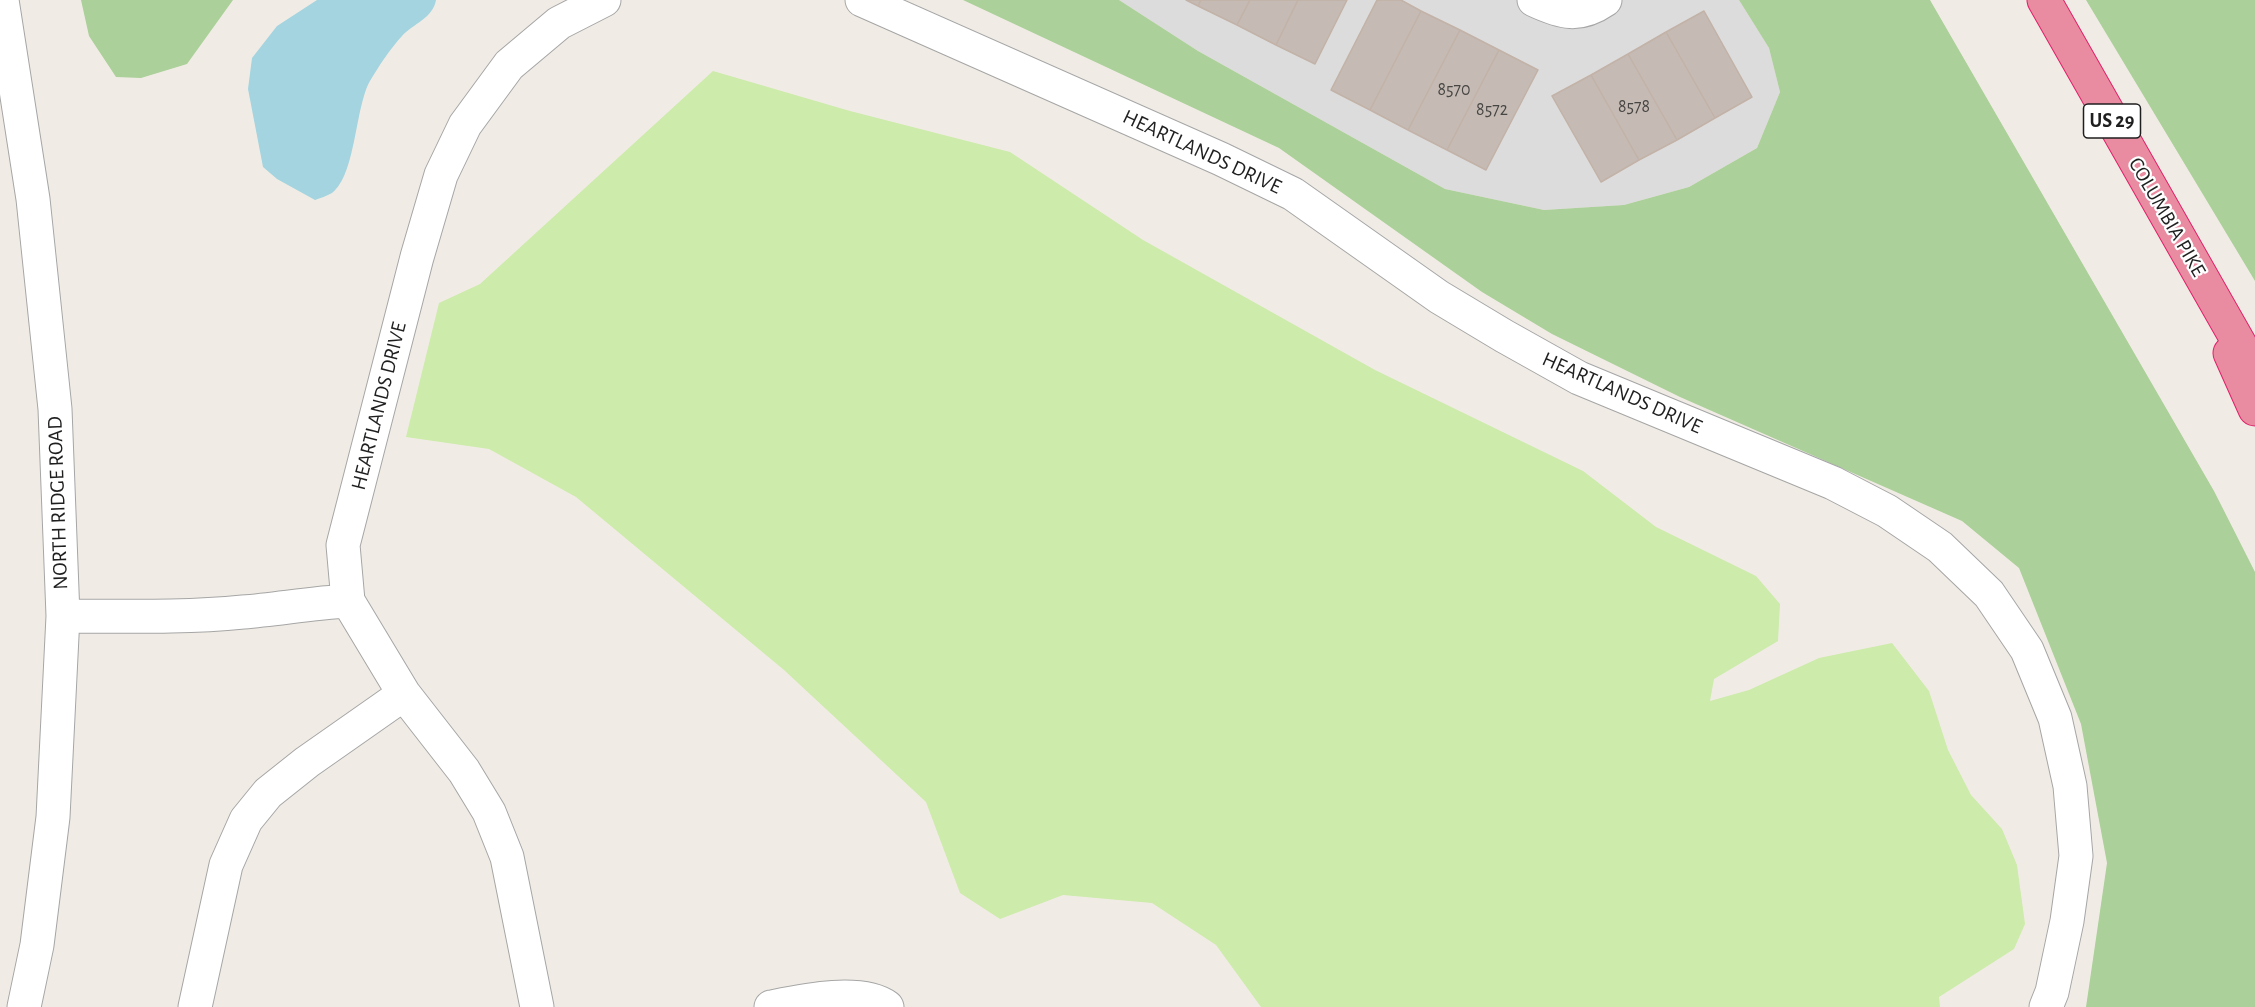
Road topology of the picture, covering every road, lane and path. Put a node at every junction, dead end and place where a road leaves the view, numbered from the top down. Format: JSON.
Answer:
{"nodes":[{"id":1,"x":2,"y":0,"type":"edge"},
{"id":2,"x":604,"y":0,"type":"edge"},
{"id":3,"x":862,"y":0,"type":"edge"},
{"id":4,"x":1534,"y":0,"type":"edge"},
{"id":5,"x":1605,"y":0,"type":"edge"},
{"id":6,"x":2044,"y":0,"type":"edge"},
{"id":7,"x":2181,"y":242,"type":"junction"},
{"id":8,"x":2255,"y":371,"type":"edge"},
{"id":9,"x":2255,"y":409,"type":"edge"},
{"id":10,"x":348,"y":601,"type":"junction"},
{"id":11,"x":63,"y":616,"type":"junction"},
{"id":12,"x":404,"y":694,"type":"junction"},
{"id":13,"x":24,"y":1007,"type":"edge"},
{"id":14,"x":195,"y":1007,"type":"edge"},
{"id":15,"x":537,"y":1007,"type":"edge"},
{"id":16,"x":771,"y":1007,"type":"edge"},
{"id":17,"x":887,"y":1007,"type":"edge"},
{"id":18,"x":2046,"y":1007,"type":"edge"}],
"edges":[{"from":1,"to":11,"type":"street","name":"NORTH RIDGE ROAD"},
{"from":2,"to":10,"type":"street","name":"HEARTLANDS DRIVE"},
{"from":3,"to":18,"type":"street","name":"HEARTLANDS DRIVE"},
{"from":4,"to":5,"type":"street"},
{"from":6,"to":7,"type":"highway","name":"COLUMBIA PIKE","number":"US 29"},
{"from":7,"to":8,"type":"highway","name":"COLUMBIA PIKE","number":"US 29"},
{"from":7,"to":9,"type":"highway"},
{"from":10,"to":11,"type":"street"},
{"from":10,"to":12,"type":"street"},
{"from":11,"to":13,"type":"street","name":"NORTH RIDGE ROAD"},
{"from":12,"to":14,"type":"street"},
{"from":12,"to":15,"type":"street"},
{"from":16,"to":17,"type":"street"}]}
